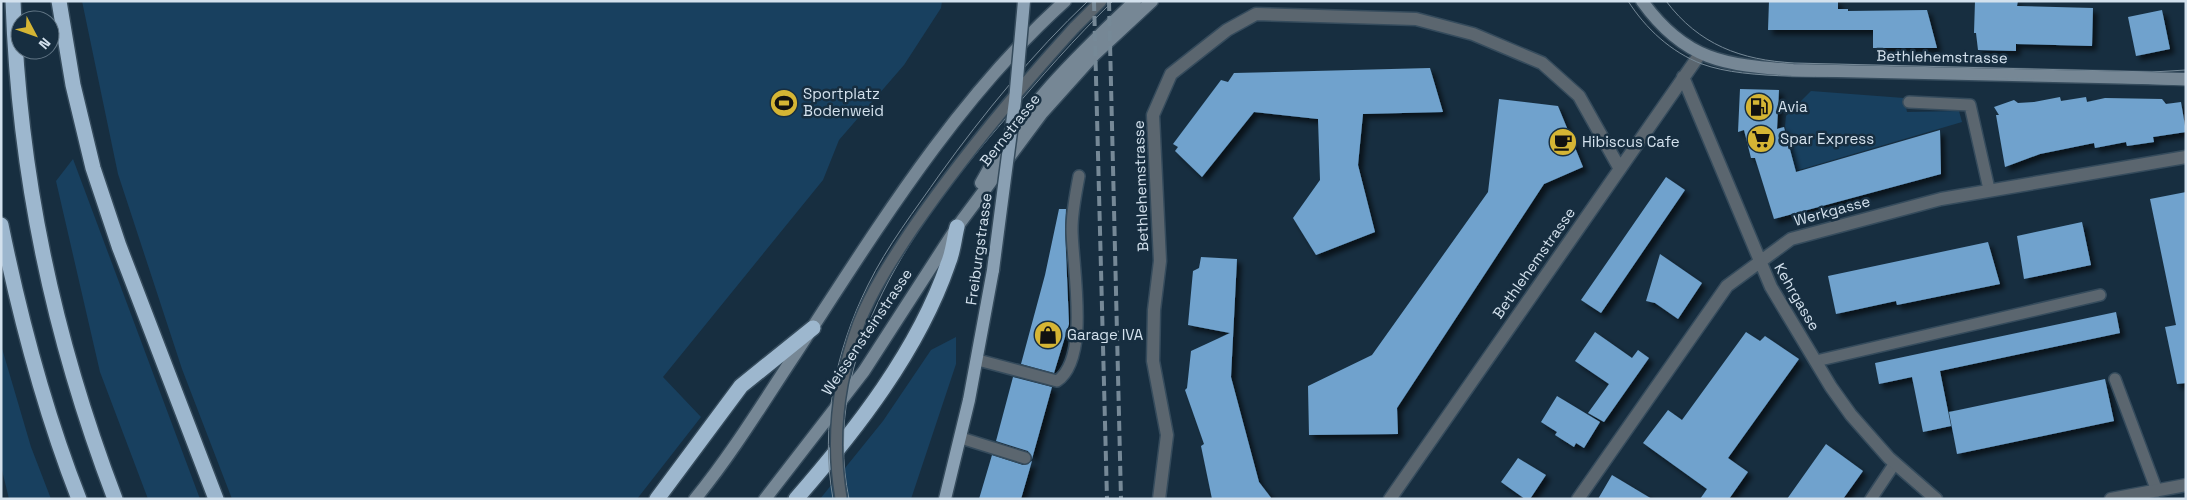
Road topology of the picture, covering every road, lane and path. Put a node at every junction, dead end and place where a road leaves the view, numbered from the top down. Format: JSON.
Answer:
{"nodes":[{"id":1,"x":13,"y":1,"type":"edge"},
{"id":2,"x":59,"y":1,"type":"edge"},
{"id":3,"x":1024,"y":1,"type":"edge"},
{"id":4,"x":1065,"y":1,"type":"edge"},
{"id":5,"x":1101,"y":1,"type":"edge"},
{"id":6,"x":1135,"y":1,"type":"edge"},
{"id":7,"x":1152,"y":1,"type":"edge"},
{"id":8,"x":1642,"y":1,"type":"edge"},
{"id":9,"x":1700,"y":54,"type":"junction"},
{"id":10,"x":1683,"y":77,"type":"junction"},
{"id":11,"x":2186,"y":78,"type":"edge"},
{"id":12,"x":1909,"y":102,"type":"dead end"},
{"id":13,"x":2186,"y":158,"type":"edge"},
{"id":14,"x":1620,"y":169,"type":"junction"},
{"id":15,"x":1079,"y":176,"type":"dead end"},
{"id":16,"x":1989,"y":189,"type":"junction"},
{"id":17,"x":1,"y":225,"type":"edge"},
{"id":18,"x":957,"y":227,"type":"junction"},
{"id":19,"x":1759,"y":262,"type":"junction"},
{"id":20,"x":2100,"y":295,"type":"dead end"},
{"id":21,"x":813,"y":328,"type":"junction"},
{"id":22,"x":978,"y":360,"type":"junction"},
{"id":23,"x":1816,"y":361,"type":"junction"},
{"id":24,"x":2115,"y":378,"type":"dead end"},
{"id":25,"x":961,"y":438,"type":"junction"},
{"id":26,"x":1025,"y":458,"type":"dead end"},
{"id":27,"x":1895,"y":463,"type":"junction"},
{"id":28,"x":2186,"y":485,"type":"edge"},
{"id":29,"x":2156,"y":490,"type":"junction"},
{"id":30,"x":841,"y":498,"type":"edge"},
{"id":31,"x":79,"y":499,"type":"edge"},
{"id":32,"x":115,"y":499,"type":"edge"},
{"id":33,"x":216,"y":499,"type":"edge"},
{"id":34,"x":657,"y":499,"type":"edge"},
{"id":35,"x":695,"y":499,"type":"edge"},
{"id":36,"x":765,"y":499,"type":"edge"},
{"id":37,"x":796,"y":499,"type":"edge"},
{"id":38,"x":945,"y":499,"type":"edge"},
{"id":39,"x":1158,"y":499,"type":"edge"},
{"id":40,"x":1390,"y":499,"type":"edge"},
{"id":41,"x":1578,"y":499,"type":"edge"},
{"id":42,"x":1871,"y":499,"type":"edge"},
{"id":43,"x":1936,"y":499,"type":"edge"},
{"id":44,"x":2111,"y":499,"type":"edge"}],
"edges":[{"from":1,"to":32,"type":"highway"},
{"from":2,"to":33,"type":"highway"},
{"from":3,"to":22,"type":"main road","name":"Freiburgstrasse","bridge":true},
{"from":4,"to":21,"type":"main road"},
{"from":5,"to":30,"type":"lane","bridge":true},
{"from":6,"to":18,"type":"main road","name":"Bernstrasse"},
{"from":7,"to":18,"type":"main road","name":"Bernstrasse"},
{"from":8,"to":9,"type":"main road","name":"Bethlehemstrasse"},
{"from":9,"to":10,"type":"street","name":"Bethlehemstrasse"},
{"from":9,"to":11,"type":"main road","name":"Bethlehemstrasse"},
{"from":10,"to":14,"type":"street","name":"Bethlehemstrasse"},
{"from":10,"to":19,"type":"street","name":"Kehrgasse"},
{"from":12,"to":16,"type":"lane"},
{"from":13,"to":16,"type":"street","name":"Werkgasse"},
{"from":14,"to":39,"type":"street","name":"Bethlehemstrasse"},
{"from":14,"to":40,"type":"street","name":"Bethlehemstrasse"},
{"from":15,"to":22,"type":"lane"},
{"from":16,"to":19,"type":"street","name":"Werkgasse"},
{"from":17,"to":31,"type":"highway"},
{"from":18,"to":36,"type":"main road","name":"Weissensteinstrasse"},
{"from":18,"to":37,"type":"highway"},
{"from":19,"to":23,"type":"street","name":"Kehrgasse"},
{"from":19,"to":41,"type":"street","name":"Werkgasse"},
{"from":20,"to":23,"type":"lane"},
{"from":21,"to":34,"type":"highway"},
{"from":21,"to":35,"type":"main road"},
{"from":22,"to":25,"type":"main road","name":"Freiburgstrasse"},
{"from":23,"to":27,"type":"street","name":"Kehrgasse"},
{"from":24,"to":29,"type":"lane"},
{"from":25,"to":26,"type":"lane"},
{"from":25,"to":38,"type":"main road","name":"Freiburgstrasse"},
{"from":27,"to":42,"type":"lane"},
{"from":27,"to":43,"type":"street","name":"Kehrgasse"},
{"from":28,"to":29,"type":"street"},
{"from":29,"to":44,"type":"street"}]}
